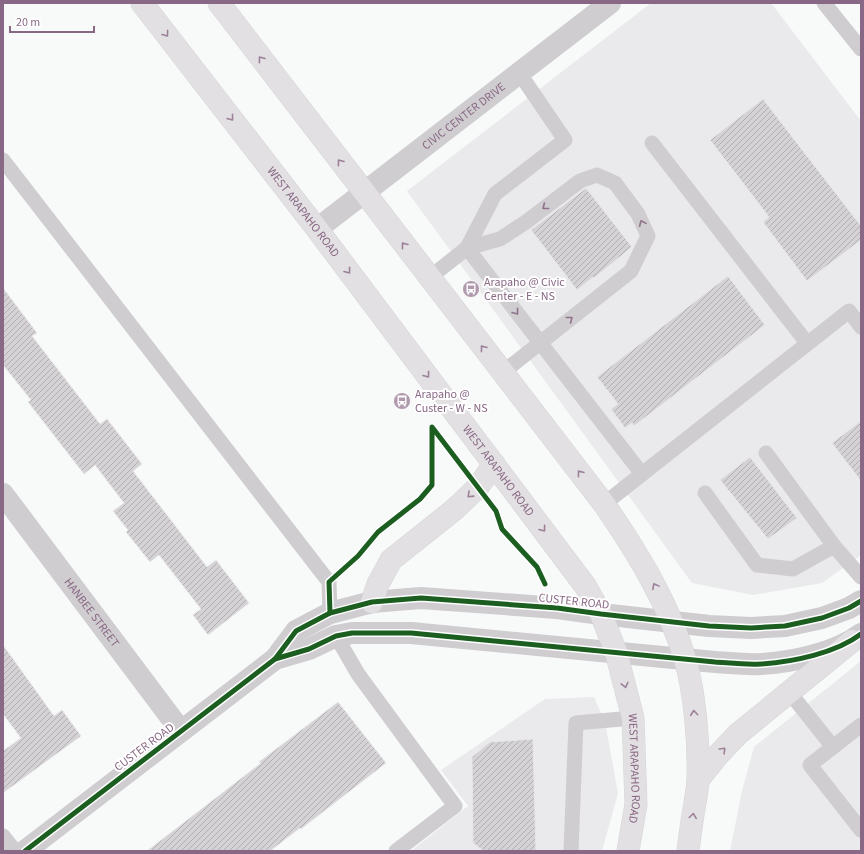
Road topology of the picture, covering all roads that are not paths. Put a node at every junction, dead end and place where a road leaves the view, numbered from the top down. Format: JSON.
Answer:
{"nodes":[{"id":1,"x":142,"y":3,"type":"edge"},
{"id":2,"x":219,"y":3,"type":"edge"},
{"id":3,"x":610,"y":3,"type":"edge"},
{"id":4,"x":824,"y":3,"type":"edge"},
{"id":5,"x":861,"y":49,"type":"edge"},
{"id":6,"x":520,"y":74,"type":"junction"},
{"id":7,"x":652,"y":143,"type":"dead end"},
{"id":8,"x":3,"y":160,"type":"edge"},
{"id":9,"x":364,"y":193,"type":"junction"},
{"id":10,"x":316,"y":229,"type":"junction"},
{"id":11,"x":467,"y":248,"type":"junction"},
{"id":12,"x":429,"y":278,"type":"junction"},
{"id":13,"x":861,"y":327,"type":"edge"},
{"id":14,"x":540,"y":343,"type":"junction"},
{"id":15,"x":807,"y":343,"type":"junction"},
{"id":16,"x":502,"y":373,"type":"junction"},
{"id":17,"x":766,"y":453,"type":"dead end"},
{"id":18,"x":494,"y":464,"type":"junction"},
{"id":19,"x":642,"y":474,"type":"junction"},
{"id":20,"x":705,"y":493,"type":"dead end"},
{"id":21,"x":3,"y":494,"type":"edge"},
{"id":22,"x":604,"y":504,"type":"junction"},
{"id":23,"x":834,"y":546,"type":"junction"},
{"id":24,"x":861,"y":577,"type":"edge"},
{"id":25,"x":861,"y":601,"type":"edge"},
{"id":26,"x":372,"y":602,"type":"junction"},
{"id":27,"x":330,"y":613,"type":"junction"},
{"id":28,"x":601,"y":614,"type":"junction"},
{"id":29,"x":671,"y":621,"type":"junction"},
{"id":30,"x":336,"y":636,"type":"junction"},
{"id":31,"x":857,"y":637,"type":"edge"},
{"id":32,"x":616,"y":652,"type":"junction"},
{"id":33,"x":275,"y":659,"type":"junction"},
{"id":34,"x":685,"y":659,"type":"junction"},
{"id":35,"x":790,"y":693,"type":"junction"},
{"id":36,"x":633,"y":718,"type":"junction"},
{"id":37,"x":861,"y":725,"type":"edge"},
{"id":38,"x":181,"y":731,"type":"junction"},
{"id":39,"x":833,"y":747,"type":"junction"},
{"id":40,"x":698,"y":780,"type":"junction"},
{"id":41,"x":861,"y":830,"type":"edge"},
{"id":42,"x":3,"y":836,"type":"edge"},
{"id":43,"x":15,"y":851,"type":"edge"},
{"id":44,"x":25,"y":851,"type":"edge"},
{"id":45,"x":396,"y":851,"type":"edge"},
{"id":46,"x":571,"y":851,"type":"edge"},
{"id":47,"x":628,"y":851,"type":"edge"},
{"id":48,"x":688,"y":851,"type":"edge"}],
"edges":[{"from":1,"to":10,"type":"main road","name":"WEST ARAPAHO ROAD","one_way":true},
{"from":9,"to":2,"type":"main road","one_way":true},
{"from":3,"to":6,"type":"street","name":"CIVIC CENTER DRIVE"},
{"from":4,"to":5,"type":"lane"},
{"from":6,"to":9,"type":"street","name":"CIVIC CENTER DRIVE"},
{"from":6,"to":11,"type":"lane"},
{"from":7,"to":15,"type":"lane"},
{"from":8,"to":27,"type":"lane"},
{"from":9,"to":10,"type":"street","name":"CIVIC CENTER DRIVE"},
{"from":12,"to":9,"type":"main road","one_way":true},
{"from":10,"to":18,"type":"main road","name":"WEST ARAPAHO ROAD","one_way":true},
{"from":11,"to":12,"type":"lane"},
{"from":11,"to":14,"type":"lane","one_way":true},
{"from":14,"to":11,"type":"lane","one_way":true},
{"from":16,"to":12,"type":"main road","one_way":true},
{"from":13,"to":15,"type":"lane"},
{"from":14,"to":16,"type":"lane"},
{"from":14,"to":19,"type":"lane"},
{"from":15,"to":19,"type":"lane"},
{"from":22,"to":16,"type":"main road","one_way":true},
{"from":17,"to":23,"type":"lane"},
{"from":18,"to":26,"type":"main road","one_way":true},
{"from":18,"to":28,"type":"main road","name":"WEST ARAPAHO ROAD","one_way":true},
{"from":19,"to":22,"type":"lane"},
{"from":20,"to":23,"type":"lane"},
{"from":21,"to":38,"type":"street","name":"HANBEE STREET"},
{"from":29,"to":22,"type":"main road","one_way":true},
{"from":23,"to":24,"type":"lane"},
{"from":25,"to":29,"type":"street","name":"CUSTER ROAD"},
{"from":26,"to":27,"type":"street","name":"CUSTER ROAD"},
{"from":26,"to":28,"type":"street","name":"CUSTER ROAD"},
{"from":27,"to":33,"type":"street","name":"CUSTER ROAD"},
{"from":28,"to":29,"type":"street","name":"CUSTER ROAD"},
{"from":28,"to":32,"type":"main road","name":"WEST ARAPAHO ROAD"},
{"from":29,"to":34,"type":"main road"},
{"from":30,"to":32,"type":"street","name":"CUSTER ROAD"},
{"from":30,"to":33,"type":"street","name":"CUSTER ROAD"},
{"from":30,"to":45,"type":"lane"},
{"from":31,"to":34,"type":"street","name":"CUSTER ROAD"},
{"from":31,"to":35,"type":"main road"},
{"from":32,"to":34,"type":"street","name":"CUSTER ROAD"},
{"from":32,"to":36,"type":"main road","name":"WEST ARAPAHO ROAD","one_way":true},
{"from":33,"to":38,"type":"street","name":"CUSTER ROAD"},
{"from":40,"to":34,"type":"main road","one_way":true},
{"from":35,"to":39,"type":"lane"},
{"from":40,"to":35,"type":"main road","one_way":true},
{"from":36,"to":46,"type":"lane"},
{"from":36,"to":47,"type":"main road","name":"WEST ARAPAHO ROAD"},
{"from":37,"to":39,"type":"lane"},
{"from":38,"to":44,"type":"street","name":"CUSTER ROAD"},
{"from":39,"to":41,"type":"lane"},
{"from":48,"to":40,"type":"main road","one_way":true},
{"from":42,"to":43,"type":"lane"}]}
